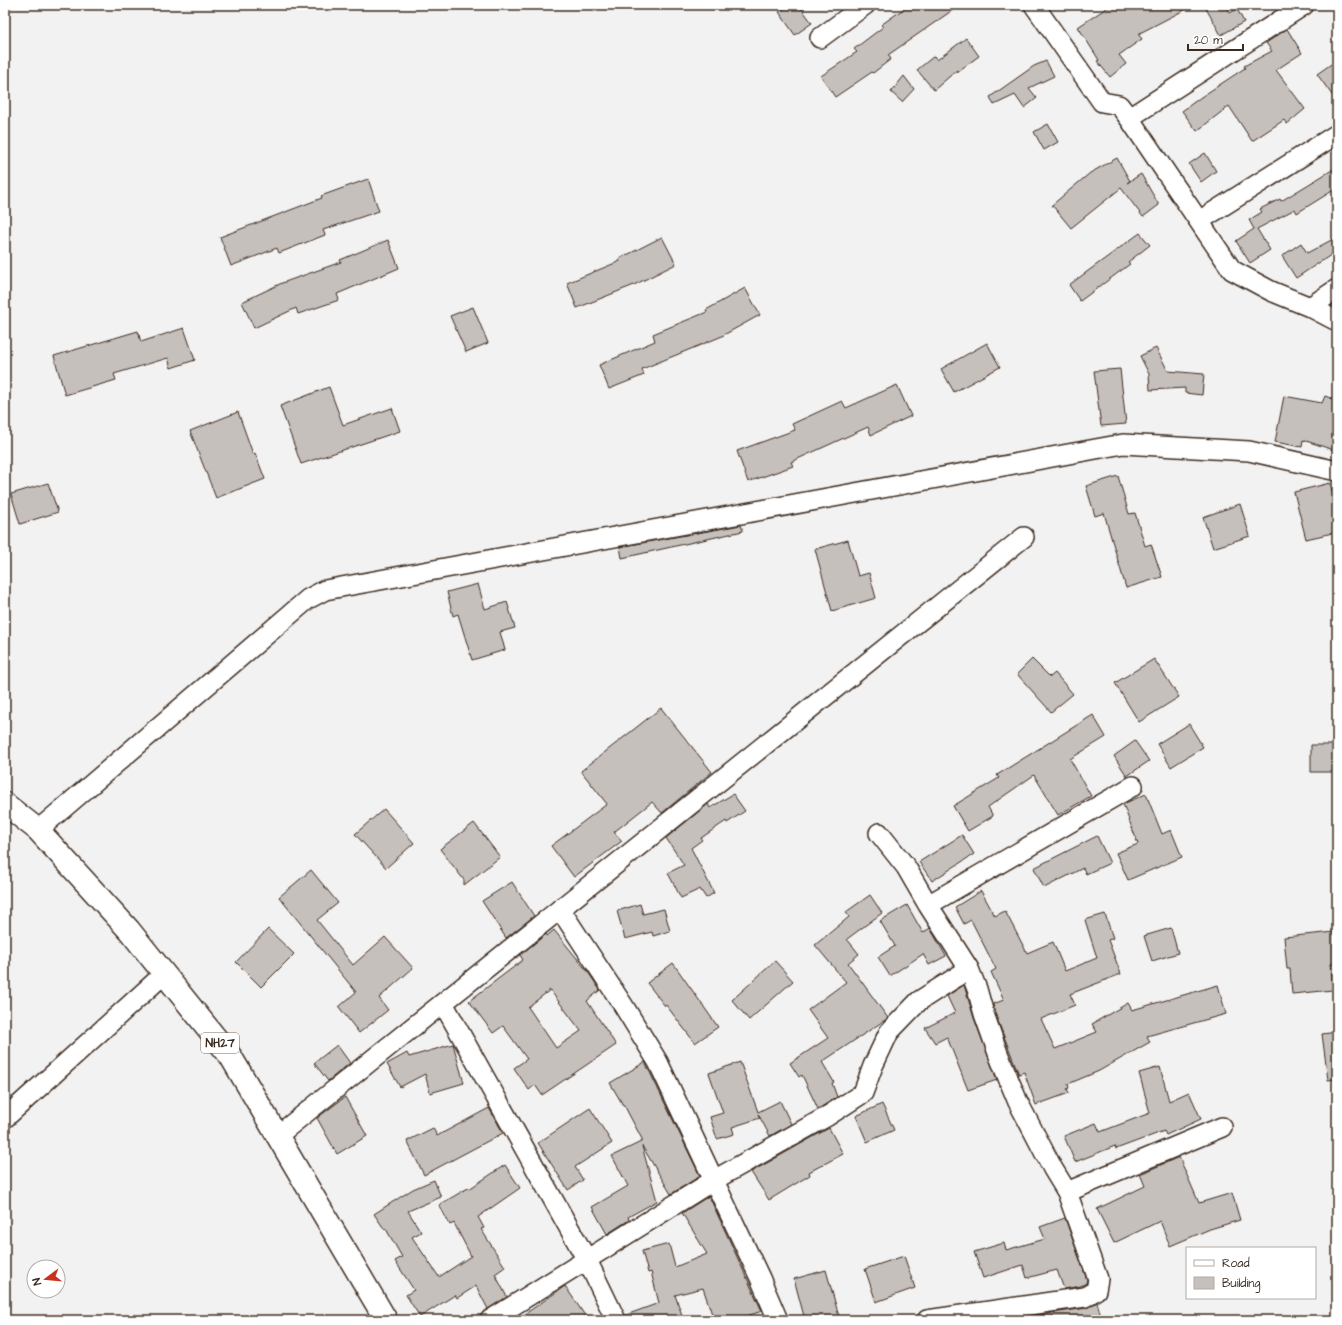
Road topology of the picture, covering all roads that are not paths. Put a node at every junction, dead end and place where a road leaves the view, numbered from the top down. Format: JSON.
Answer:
{"nodes":[{"id":1,"x":865,"y":5,"type":"edge"},
{"id":2,"x":1034,"y":5,"type":"edge"},
{"id":3,"x":1304,"y":5,"type":"edge"},
{"id":4,"x":820,"y":38,"type":"dead end"},
{"id":5,"x":1129,"y":118,"type":"junction"},
{"id":6,"x":1337,"y":134,"type":"edge"},
{"id":7,"x":1199,"y":221,"type":"junction"},
{"id":8,"x":1337,"y":289,"type":"edge"},
{"id":9,"x":1310,"y":307,"type":"junction"},
{"id":10,"x":1337,"y":321,"type":"edge"},
{"id":11,"x":1337,"y":472,"type":"edge"},
{"id":12,"x":1024,"y":537,"type":"dead end"},
{"id":13,"x":1133,"y":786,"type":"dead end"},
{"id":14,"x":5,"y":804,"type":"edge"},
{"id":15,"x":38,"y":830,"type":"junction"},
{"id":16,"x":879,"y":833,"type":"dead end"},
{"id":17,"x":928,"y":905,"type":"junction"},
{"id":18,"x":560,"y":909,"type":"junction"},
{"id":19,"x":969,"y":969,"type":"junction"},
{"id":20,"x":164,"y":974,"type":"junction"},
{"id":21,"x":443,"y":1002,"type":"junction"},
{"id":22,"x":5,"y":1118,"type":"edge"},
{"id":23,"x":1222,"y":1127,"type":"dead end"},
{"id":24,"x":277,"y":1136,"type":"junction"},
{"id":25,"x":714,"y":1180,"type":"junction"},
{"id":26,"x":1067,"y":1192,"type":"junction"},
{"id":27,"x":587,"y":1260,"type":"junction"},
{"id":28,"x":386,"y":1320,"type":"edge"},
{"id":29,"x":490,"y":1320,"type":"edge"},
{"id":30,"x":616,"y":1320,"type":"edge"},
{"id":31,"x":778,"y":1320,"type":"edge"},
{"id":32,"x":927,"y":1320,"type":"edge"}],
"edges":[{"from":1,"to":4,"type":"street"},
{"from":2,"to":5,"type":"street"},
{"from":3,"to":5,"type":"street"},
{"from":5,"to":7,"type":"street"},
{"from":6,"to":7,"type":"street"},
{"from":7,"to":9,"type":"street"},
{"from":8,"to":9,"type":"street"},
{"from":9,"to":10,"type":"street"},
{"from":11,"to":15,"type":"street"},
{"from":12,"to":18,"type":"street"},
{"from":13,"to":17,"type":"street"},
{"from":14,"to":15,"type":"highway","number":"NH27"},
{"from":15,"to":20,"type":"highway","number":"NH27"},
{"from":16,"to":17,"type":"street"},
{"from":17,"to":19,"type":"street"},
{"from":18,"to":21,"type":"street"},
{"from":18,"to":25,"type":"street"},
{"from":19,"to":25,"type":"street"},
{"from":19,"to":26,"type":"street"},
{"from":20,"to":22,"type":"street"},
{"from":20,"to":24,"type":"highway","number":"NH27"},
{"from":21,"to":24,"type":"street"},
{"from":21,"to":27,"type":"street"},
{"from":23,"to":26,"type":"street"},
{"from":24,"to":28,"type":"highway","number":"NH27"},
{"from":25,"to":27,"type":"street"},
{"from":25,"to":31,"type":"street"},
{"from":26,"to":32,"type":"street"},
{"from":27,"to":29,"type":"street"},
{"from":27,"to":30,"type":"street"}]}
